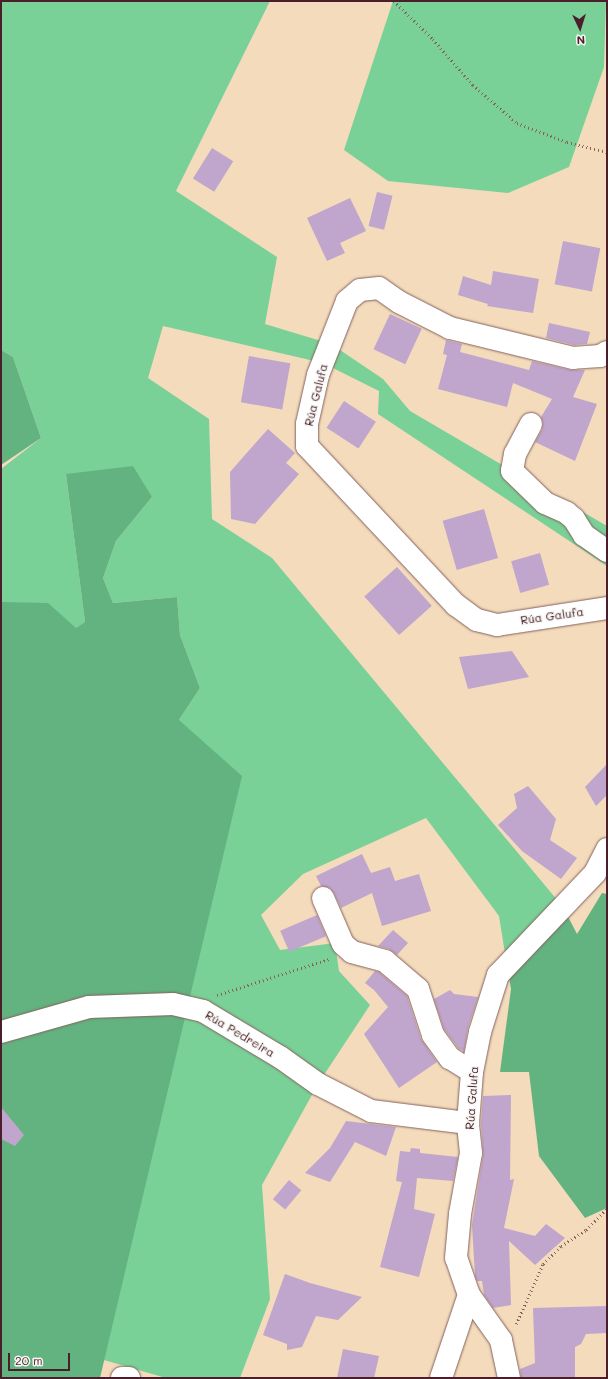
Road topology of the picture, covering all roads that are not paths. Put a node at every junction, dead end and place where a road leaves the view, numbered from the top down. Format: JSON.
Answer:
{"nodes":[{"id":1,"x":607,"y":352,"type":"edge"},
{"id":2,"x":531,"y":424,"type":"dead end"},
{"id":3,"x":607,"y":551,"type":"edge"},
{"id":4,"x":607,"y":608,"type":"edge"},
{"id":5,"x":607,"y":849,"type":"edge"},
{"id":6,"x":323,"y":898,"type":"dead end"},
{"id":7,"x":1,"y":1032,"type":"edge"},
{"id":8,"x":472,"y":1072,"type":"junction"},
{"id":9,"x":468,"y":1123,"type":"junction"},
{"id":10,"x":469,"y":1295,"type":"junction"},
{"id":11,"x":122,"y":1378,"type":"edge"},
{"id":12,"x":129,"y":1378,"type":"edge"},
{"id":13,"x":441,"y":1378,"type":"edge"},
{"id":14,"x":509,"y":1378,"type":"edge"}],
"edges":[{"from":1,"to":4,"type":"street","name":"Rúa Galufa"},
{"from":2,"to":3,"type":"street"},
{"from":5,"to":8,"type":"street","name":"Rúa Galufa"},
{"from":6,"to":8,"type":"street"},
{"from":7,"to":9,"type":"street","name":"Rúa Pedreira"},
{"from":8,"to":9,"type":"street","name":"Rúa Galufa"},
{"from":9,"to":10,"type":"street","name":"Rúa Galufa"},
{"from":10,"to":13,"type":"street"},
{"from":10,"to":14,"type":"street","name":"Rúa Galufa"},
{"from":11,"to":12,"type":"street"}]}
